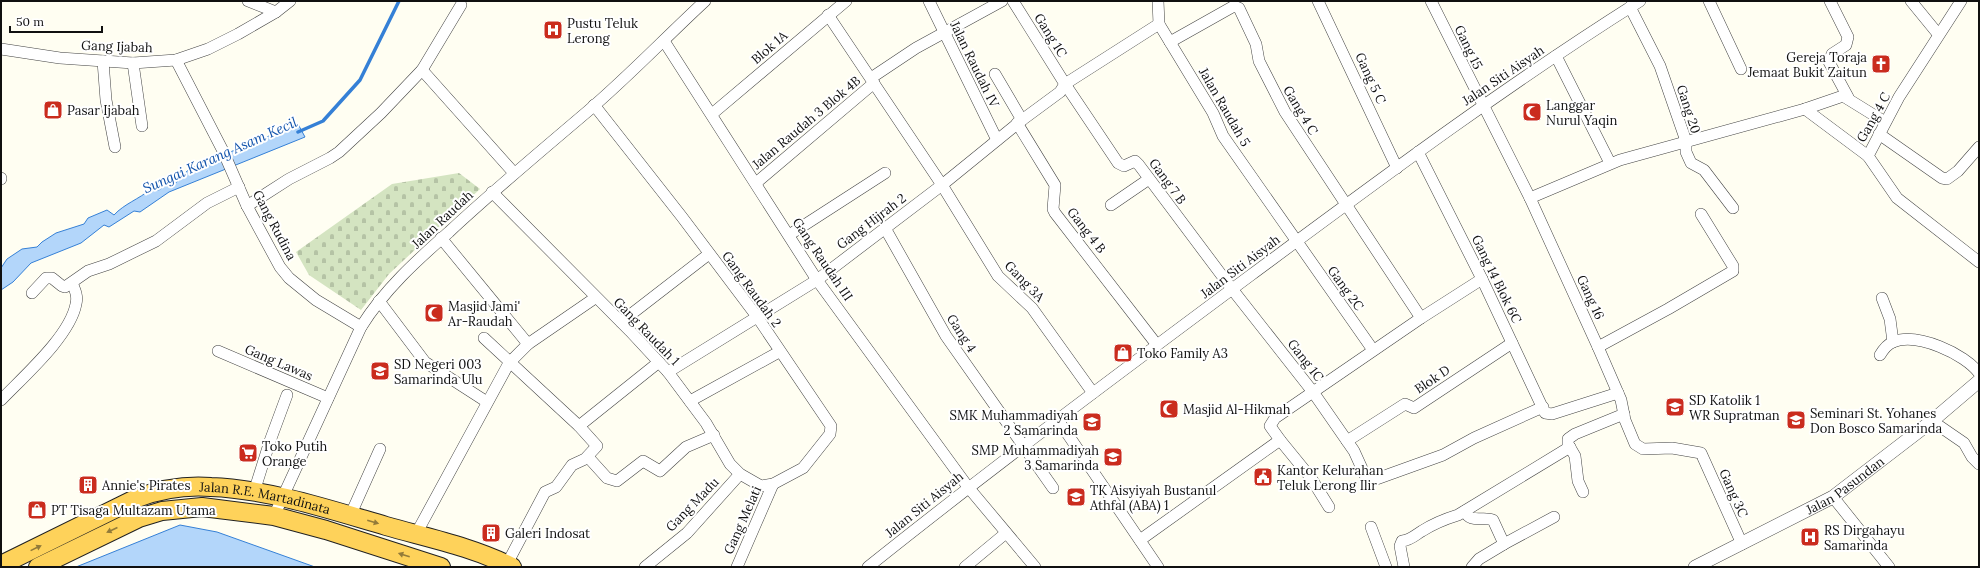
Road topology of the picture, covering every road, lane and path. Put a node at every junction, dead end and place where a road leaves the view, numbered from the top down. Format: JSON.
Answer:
{"nodes":[{"id":1,"x":248,"y":1,"type":"edge"},
{"id":2,"x":705,"y":1,"type":"edge"},
{"id":3,"x":846,"y":1,"type":"edge"},
{"id":4,"x":929,"y":1,"type":"edge"},
{"id":5,"x":1002,"y":1,"type":"edge"},
{"id":6,"x":1013,"y":1,"type":"edge"},
{"id":7,"x":1158,"y":1,"type":"edge"},
{"id":8,"x":1318,"y":1,"type":"edge"},
{"id":9,"x":1431,"y":1,"type":"edge"},
{"id":10,"x":1640,"y":1,"type":"edge"},
{"id":11,"x":1709,"y":1,"type":"edge"},
{"id":12,"x":1830,"y":1,"type":"edge"},
{"id":13,"x":1911,"y":1,"type":"edge"},
{"id":14,"x":1961,"y":1,"type":"edge"},
{"id":15,"x":287,"y":2,"type":"edge"},
{"id":16,"x":461,"y":5,"type":"dead end"},
{"id":17,"x":1630,"y":8,"type":"junction"},
{"id":18,"x":276,"y":12,"type":"junction"},
{"id":19,"x":828,"y":15,"type":"junction"},
{"id":20,"x":1159,"y":24,"type":"junction"},
{"id":21,"x":944,"y":34,"type":"junction"},
{"id":22,"x":1938,"y":34,"type":"junction"},
{"id":23,"x":664,"y":41,"type":"junction"},
{"id":24,"x":1170,"y":42,"type":"junction"},
{"id":25,"x":1,"y":49,"type":"edge"},
{"id":26,"x":1556,"y":56,"type":"junction"},
{"id":27,"x":176,"y":60,"type":"junction"},
{"id":28,"x":103,"y":61,"type":"junction"},
{"id":29,"x":133,"y":63,"type":"junction"},
{"id":30,"x":1741,"y":69,"type":"dead end"},
{"id":31,"x":422,"y":70,"type":"junction"},
{"id":32,"x":995,"y":74,"type":"dead end"},
{"id":33,"x":873,"y":81,"type":"junction"},
{"id":34,"x":1065,"y":84,"type":"junction"},
{"id":35,"x":1848,"y":97,"type":"junction"},
{"id":36,"x":594,"y":105,"type":"junction"},
{"id":37,"x":1482,"y":105,"type":"junction"},
{"id":38,"x":1805,"y":109,"type":"junction"},
{"id":39,"x":712,"y":114,"type":"junction"},
{"id":40,"x":1020,"y":122,"type":"junction"},
{"id":41,"x":1885,"y":122,"type":"junction"},
{"id":42,"x":142,"y":126,"type":"dead end"},
{"id":43,"x":1879,"y":134,"type":"junction"},
{"id":44,"x":997,"y":140,"type":"junction"},
{"id":45,"x":1686,"y":141,"type":"junction"},
{"id":46,"x":115,"y":147,"type":"dead end"},
{"id":47,"x":1979,"y":147,"type":"edge"},
{"id":48,"x":1418,"y":152,"type":"junction"},
{"id":49,"x":1868,"y":156,"type":"junction"},
{"id":50,"x":1610,"y":163,"type":"junction"},
{"id":51,"x":1397,"y":168,"type":"junction"},
{"id":52,"x":514,"y":173,"type":"junction"},
{"id":53,"x":885,"y":173,"type":"dead end"},
{"id":54,"x":1149,"y":179,"type":"junction"},
{"id":55,"x":756,"y":183,"type":"junction"},
{"id":56,"x":942,"y":185,"type":"junction"},
{"id":57,"x":238,"y":186,"type":"junction"},
{"id":58,"x":492,"y":192,"type":"junction"},
{"id":59,"x":1530,"y":198,"type":"junction"},
{"id":60,"x":1111,"y":205,"type":"dead end"},
{"id":61,"x":1346,"y":205,"type":"junction"},
{"id":62,"x":247,"y":206,"type":"junction"},
{"id":63,"x":1734,"y":208,"type":"dead end"},
{"id":64,"x":1701,"y":214,"type":"dead end"},
{"id":65,"x":885,"y":228,"type":"junction"},
{"id":66,"x":789,"y":235,"type":"junction"},
{"id":67,"x":441,"y":238,"type":"junction"},
{"id":68,"x":1296,"y":242,"type":"junction"},
{"id":69,"x":709,"y":254,"type":"junction"},
{"id":70,"x":1979,"y":262,"type":"edge"},
{"id":71,"x":817,"y":280,"type":"junction"},
{"id":72,"x":1482,"y":280,"type":"junction"},
{"id":73,"x":72,"y":283,"type":"junction"},
{"id":74,"x":1232,"y":289,"type":"junction"},
{"id":75,"x":32,"y":293,"type":"dead end"},
{"id":76,"x":595,"y":298,"type":"junction"},
{"id":77,"x":1882,"y":298,"type":"dead end"},
{"id":78,"x":379,"y":301,"type":"junction"},
{"id":79,"x":758,"y":318,"type":"junction"},
{"id":80,"x":1421,"y":318,"type":"junction"},
{"id":81,"x":621,"y":322,"type":"junction"},
{"id":82,"x":361,"y":327,"type":"junction"},
{"id":83,"x":484,"y":338,"type":"dead end"},
{"id":84,"x":1892,"y":342,"type":"junction"},
{"id":85,"x":1512,"y":343,"type":"junction"},
{"id":86,"x":528,"y":344,"type":"junction"},
{"id":87,"x":1157,"y":345,"type":"junction"},
{"id":88,"x":1598,"y":347,"type":"junction"},
{"id":89,"x":1373,"y":350,"type":"junction"},
{"id":90,"x":218,"y":351,"type":"dead end"},
{"id":91,"x":779,"y":352,"type":"junction"},
{"id":92,"x":1880,"y":355,"type":"dead end"},
{"id":93,"x":659,"y":362,"type":"junction"},
{"id":94,"x":509,"y":363,"type":"junction"},
{"id":95,"x":668,"y":372,"type":"junction"},
{"id":96,"x":1979,"y":373,"type":"edge"},
{"id":97,"x":1979,"y":381,"type":"edge"},
{"id":98,"x":1313,"y":392,"type":"junction"},
{"id":99,"x":1093,"y":393,"type":"junction"},
{"id":100,"x":1618,"y":393,"type":"junction"},
{"id":101,"x":287,"y":395,"type":"dead end"},
{"id":102,"x":328,"y":398,"type":"junction"},
{"id":103,"x":1,"y":400,"type":"edge"},
{"id":104,"x":690,"y":401,"type":"junction"},
{"id":105,"x":487,"y":402,"type":"junction"},
{"id":106,"x":1547,"y":411,"type":"junction"},
{"id":107,"x":1624,"y":414,"type":"junction"},
{"id":108,"x":1058,"y":420,"type":"junction"},
{"id":109,"x":1932,"y":421,"type":"junction"},
{"id":110,"x":579,"y":426,"type":"junction"},
{"id":111,"x":714,"y":435,"type":"junction"},
{"id":112,"x":1280,"y":440,"type":"junction"},
{"id":113,"x":1347,"y":441,"type":"junction"},
{"id":114,"x":1024,"y":447,"type":"junction"},
{"id":115,"x":1570,"y":447,"type":"junction"},
{"id":116,"x":380,"y":449,"type":"dead end"},
{"id":117,"x":1701,"y":453,"type":"joint"},
{"id":118,"x":588,"y":456,"type":"junction"},
{"id":119,"x":1979,"y":464,"type":"edge"},
{"id":120,"x":740,"y":474,"type":"junction"},
{"id":121,"x":773,"y":484,"type":"junction"},
{"id":122,"x":968,"y":487,"type":"junction"},
{"id":123,"x":1054,"y":488,"type":"dead end"},
{"id":124,"x":254,"y":492,"type":"junction"},
{"id":125,"x":1583,"y":492,"type":"dead end"},
{"id":126,"x":1833,"y":497,"type":"junction"},
{"id":127,"x":281,"y":498,"type":"junction"},
{"id":128,"x":1329,"y":507,"type":"dead end"},
{"id":129,"x":1465,"y":511,"type":"junction"},
{"id":130,"x":274,"y":516,"type":"junction"},
{"id":131,"x":350,"y":516,"type":"junction"},
{"id":132,"x":1554,"y":517,"type":"dead end"},
{"id":133,"x":1371,"y":527,"type":"dead end"},
{"id":134,"x":1006,"y":533,"type":"junction"},
{"id":135,"x":416,"y":534,"type":"junction"},
{"id":136,"x":1140,"y":540,"type":"junction"},
{"id":137,"x":1504,"y":544,"type":"junction"},
{"id":138,"x":1742,"y":544,"type":"junction"},
{"id":139,"x":1,"y":565,"type":"edge"},
{"id":140,"x":510,"y":566,"type":"edge"},
{"id":141,"x":38,"y":567,"type":"edge"},
{"id":142,"x":442,"y":567,"type":"edge"},
{"id":143,"x":645,"y":567,"type":"edge"},
{"id":144,"x":737,"y":567,"type":"edge"},
{"id":145,"x":868,"y":567,"type":"edge"},
{"id":146,"x":965,"y":567,"type":"edge"},
{"id":147,"x":1035,"y":567,"type":"edge"},
{"id":148,"x":1158,"y":567,"type":"edge"},
{"id":149,"x":1386,"y":567,"type":"edge"},
{"id":150,"x":1404,"y":567,"type":"edge"},
{"id":151,"x":1472,"y":567,"type":"edge"},
{"id":152,"x":1695,"y":567,"type":"edge"},
{"id":153,"x":1889,"y":567,"type":"edge"}],
"edges":[{"from":1,"to":18,"type":"street"},
{"from":2,"to":23,"type":"street","name":"Jalan Raudah"},
{"from":3,"to":19,"type":"street","name":"Blok 1A"},
{"from":4,"to":21,"type":"street","name":"Jalan Raudah IV"},
{"from":5,"to":21,"type":"street","name":"Jalan Raudah 3 Blok 4B"},
{"from":6,"to":34,"type":"street","name":"Gang 1C"},
{"from":7,"to":20,"type":"street","name":"Jalan Raudah 5"},
{"from":8,"to":51,"type":"street","name":"Gang 5 C"},
{"from":9,"to":37,"type":"street","name":"Gang 15"},
{"from":10,"to":17,"type":"street","name":"Jalan Siti Aisyah"},
{"from":11,"to":30,"type":"street"},
{"from":12,"to":35,"type":"street"},
{"from":13,"to":22,"type":"street"},
{"from":14,"to":22,"type":"street","name":"Gang 4 C"},
{"from":15,"to":18,"type":"street","name":"Gang Ijabah"},
{"from":16,"to":31,"type":"street"},
{"from":17,"to":26,"type":"street","name":"Jalan Siti Aisyah"},
{"from":17,"to":45,"type":"street","name":"Gang 20"},
{"from":18,"to":27,"type":"street","name":"Gang Ijabah"},
{"from":19,"to":33,"type":"street","name":"Gang 3A"},
{"from":19,"to":39,"type":"street","name":"Blok 1A"},
{"from":20,"to":24,"type":"street","name":"Jalan Raudah 5"},
{"from":20,"to":34,"type":"street","name":"Gang Hijrah 2"},
{"from":21,"to":33,"type":"street","name":"Jalan Raudah 3 Blok 4B"},
{"from":21,"to":44,"type":"street","name":"Jalan Raudah IV"},
{"from":22,"to":41,"type":"street","name":"Gang 4 C"},
{"from":23,"to":36,"type":"street","name":"Jalan Raudah"},
{"from":23,"to":39,"type":"street","name":"Gang Raudah III"},
{"from":24,"to":61,"type":"street","name":"Gang 4 C"},
{"from":24,"to":68,"type":"street","name":"Jalan Raudah 5"},
{"from":25,"to":28,"type":"street","name":"Gang Ijabah"},
{"from":26,"to":37,"type":"street","name":"Jalan Siti Aisyah"},
{"from":26,"to":50,"type":"street"},
{"from":27,"to":29,"type":"street","name":"Gang Ijabah"},
{"from":27,"to":57,"type":"street","name":"Gang Rudina"},
{"from":28,"to":29,"type":"street","name":"Gang Ijabah"},
{"from":28,"to":46,"type":"street"},
{"from":29,"to":42,"type":"street"},
{"from":31,"to":52,"type":"street"},
{"from":31,"to":62,"type":"street"},
{"from":32,"to":40,"type":"street","name":"Gang 4 B"},
{"from":33,"to":55,"type":"street","name":"Jalan Raudah 3 Blok 4B"},
{"from":33,"to":56,"type":"street","name":"Gang 3A"},
{"from":34,"to":40,"type":"street","name":"Gang Hijrah 2"},
{"from":34,"to":54,"type":"street","name":"Gang 7 B"},
{"from":35,"to":38,"type":"street"},
{"from":35,"to":41,"type":"street"},
{"from":36,"to":52,"type":"street","name":"Jalan Raudah"},
{"from":36,"to":69,"type":"street","name":"Gang Raudah 2"},
{"from":37,"to":48,"type":"street","name":"Jalan Siti Aisyah"},
{"from":37,"to":59,"type":"street","name":"Gang 16"},
{"from":38,"to":45,"type":"street"},
{"from":38,"to":49,"type":"street"},
{"from":39,"to":55,"type":"street","name":"Gang Raudah III"},
{"from":40,"to":44,"type":"street","name":"Gang Hijrah 2"},
{"from":40,"to":87,"type":"street","name":"Gang 4 B"},
{"from":41,"to":43,"type":"street","name":"Gang 4 C"},
{"from":43,"to":47,"type":"street"},
{"from":43,"to":49,"type":"street","name":"Gang 4 C"},
{"from":44,"to":56,"type":"street","name":"Gang Hijrah 2"},
{"from":45,"to":50,"type":"street"},
{"from":45,"to":63,"type":"street","name":"Gang 20"},
{"from":48,"to":51,"type":"street","name":"Jalan Siti Aisyah"},
{"from":48,"to":72,"type":"street","name":"Gang 14 Blok 6C"},
{"from":49,"to":70,"type":"street","name":"Gang 4 C"},
{"from":50,"to":59,"type":"street"},
{"from":51,"to":61,"type":"street","name":"Jalan Siti Aisyah"},
{"from":52,"to":58,"type":"street","name":"Jalan Raudah"},
{"from":53,"to":66,"type":"street"},
{"from":54,"to":60,"type":"street"},
{"from":54,"to":74,"type":"street","name":"Gang 7 B"},
{"from":55,"to":66,"type":"street","name":"Gang Raudah III"},
{"from":56,"to":65,"type":"street","name":"Gang Hijrah 2"},
{"from":56,"to":99,"type":"street","name":"Gang 3A"},
{"from":57,"to":62,"type":"street","name":"Gang Rudina"},
{"from":57,"to":73,"type":"street"},
{"from":58,"to":67,"type":"street","name":"Jalan Raudah"},
{"from":58,"to":76,"type":"street","name":"Gang Raudah 1"},
{"from":59,"to":88,"type":"street","name":"Gang 16"},
{"from":61,"to":68,"type":"street","name":"Jalan Siti Aisyah"},
{"from":61,"to":80,"type":"street","name":"Gang 4 C"},
{"from":62,"to":82,"type":"street","name":"Gang Rudina"},
{"from":64,"to":88,"type":"street"},
{"from":65,"to":71,"type":"street","name":"Gang Hijrah 2"},
{"from":65,"to":114,"type":"street","name":"Gang 4"},
{"from":66,"to":71,"type":"street","name":"Gang Raudah III"},
{"from":67,"to":78,"type":"street","name":"Jalan Raudah"},
{"from":67,"to":86,"type":"street"},
{"from":68,"to":74,"type":"street","name":"Jalan Siti Aisyah"},
{"from":68,"to":89,"type":"street","name":"Gang 2C"},
{"from":69,"to":79,"type":"street","name":"Gang Raudah 2"},
{"from":69,"to":81,"type":"street"},
{"from":71,"to":79,"type":"street","name":"Gang Hijrah 2"},
{"from":71,"to":122,"type":"street","name":"Gang Raudah III"},
{"from":72,"to":80,"type":"street"},
{"from":72,"to":85,"type":"street","name":"Gang 14 Blok 6C"},
{"from":73,"to":75,"type":"street"},
{"from":73,"to":103,"type":"street"},
{"from":74,"to":87,"type":"street","name":"Jalan Siti Aisyah"},
{"from":74,"to":98,"type":"street","name":"Gang 1C"},
{"from":76,"to":81,"type":"street","name":"Gang Raudah 1"},
{"from":76,"to":86,"type":"street"},
{"from":77,"to":84,"type":"street"},
{"from":78,"to":82,"type":"street","name":"Jalan Raudah"},
{"from":78,"to":105,"type":"street"},
{"from":79,"to":91,"type":"street","name":"Gang Raudah 2"},
{"from":79,"to":95,"type":"street","name":"Gang Hijrah 2"},
{"from":80,"to":89,"type":"street"},
{"from":81,"to":93,"type":"street","name":"Gang Raudah 1"},
{"from":82,"to":102,"type":"street","name":"Jalan Raudah"},
{"from":83,"to":94,"type":"street"},
{"from":84,"to":92,"type":"street"},
{"from":84,"to":96,"type":"street"},
{"from":85,"to":106,"type":"street","name":"Gang 14 Blok 6C"},
{"from":85,"to":113,"type":"street","name":"Blok D"},
{"from":86,"to":94,"type":"street"},
{"from":87,"to":99,"type":"street","name":"Jalan Siti Aisyah"},
{"from":88,"to":100,"type":"street","name":"Gang 16"},
{"from":89,"to":98,"type":"street"},
{"from":90,"to":102,"type":"street","name":"Gang Lawas"},
{"from":91,"to":104,"type":"street"},
{"from":91,"to":121,"type":"street","name":"Gang Raudah 2"},
{"from":93,"to":95,"type":"street","name":"Gang Raudah 1"},
{"from":93,"to":110,"type":"street"},
{"from":94,"to":105,"type":"street"},
{"from":94,"to":110,"type":"street"},
{"from":95,"to":104,"type":"street","name":"Gang Raudah 1"},
{"from":97,"to":109,"type":"street","name":"Jalan Pasundan"},
{"from":98,"to":112,"type":"street"},
{"from":98,"to":113,"type":"street","name":"Gang 1C"},
{"from":99,"to":108,"type":"street","name":"Jalan Siti Aisyah"},
{"from":100,"to":106,"type":"street"},
{"from":100,"to":107,"type":"street","name":"Gang 16"},
{"from":101,"to":124,"type":"street"},
{"from":102,"to":127,"type":"street","name":"Jalan Raudah"},
{"from":104,"to":111,"type":"street","name":"Gang Raudah 1"},
{"from":105,"to":135,"type":"street"},
{"from":106,"to":113,"type":"street","name":"Gang 1C"},
{"from":107,"to":115,"type":"street"},
{"from":107,"to":117,"type":"street","name":"Gang 16"},
{"from":108,"to":114,"type":"street","name":"Jalan Siti Aisyah"},
{"from":108,"to":136,"type":"street"},
{"from":109,"to":119,"type":"street"},
{"from":109,"to":126,"type":"street","name":"Jalan Pasundan"},
{"from":110,"to":118,"type":"street"},
{"from":111,"to":118,"type":"street"},
{"from":111,"to":120,"type":"street","name":"Gang Raudah 1"},
{"from":112,"to":128,"type":"street"},
{"from":112,"to":136,"type":"street"},
{"from":114,"to":122,"type":"street","name":"Jalan Siti Aisyah"},
{"from":114,"to":123,"type":"street","name":"Gang 4"},
{"from":115,"to":125,"type":"street"},
{"from":115,"to":129,"type":"street"},
{"from":116,"to":131,"type":"street"},
{"from":117,"to":138,"type":"street","name":"Gang 3C"},
{"from":118,"to":140,"type":"street"},
{"from":120,"to":121,"type":"street","name":"Gang Raudah 1"},
{"from":120,"to":143,"type":"street","name":"Gang Madu"},
{"from":121,"to":144,"type":"street","name":"Gang Melati"},
{"from":122,"to":134,"type":"street","name":"Gang Raudah III"},
{"from":122,"to":145,"type":"street","name":"Jalan Siti Aisyah"},
{"from":124,"to":127,"type":"highway","name":"Jalan R.E. Martadinata"},
{"from":139,"to":124,"type":"highway","name":"Jalan R.E. Martadinata","one_way":true},
{"from":126,"to":138,"type":"street","name":"Jalan Pasundan"},
{"from":126,"to":153,"type":"street"},
{"from":127,"to":130,"type":"street","name":"Jalan Raudah"},
{"from":127,"to":131,"type":"highway","name":"Jalan R.E. Martadinata"},
{"from":129,"to":137,"type":"street"},
{"from":129,"to":150,"type":"street"},
{"from":130,"to":141,"type":"highway","name":"Jalan R.E. Martadinata","one_way":true},
{"from":142,"to":130,"type":"highway","name":"Jalan R.E. Martadinata","one_way":true},
{"from":131,"to":135,"type":"highway","name":"Jalan R.E. Martadinata","one_way":true},
{"from":132,"to":137,"type":"street"},
{"from":133,"to":149,"type":"street"},
{"from":134,"to":146,"type":"street"},
{"from":134,"to":147,"type":"street","name":"Gang Raudah III"},
{"from":135,"to":140,"type":"highway","name":"Jalan R.E. Martadinata"},
{"from":136,"to":148,"type":"street"},
{"from":137,"to":151,"type":"street"},
{"from":138,"to":152,"type":"street","name":"Jalan Pasundan"}]}
